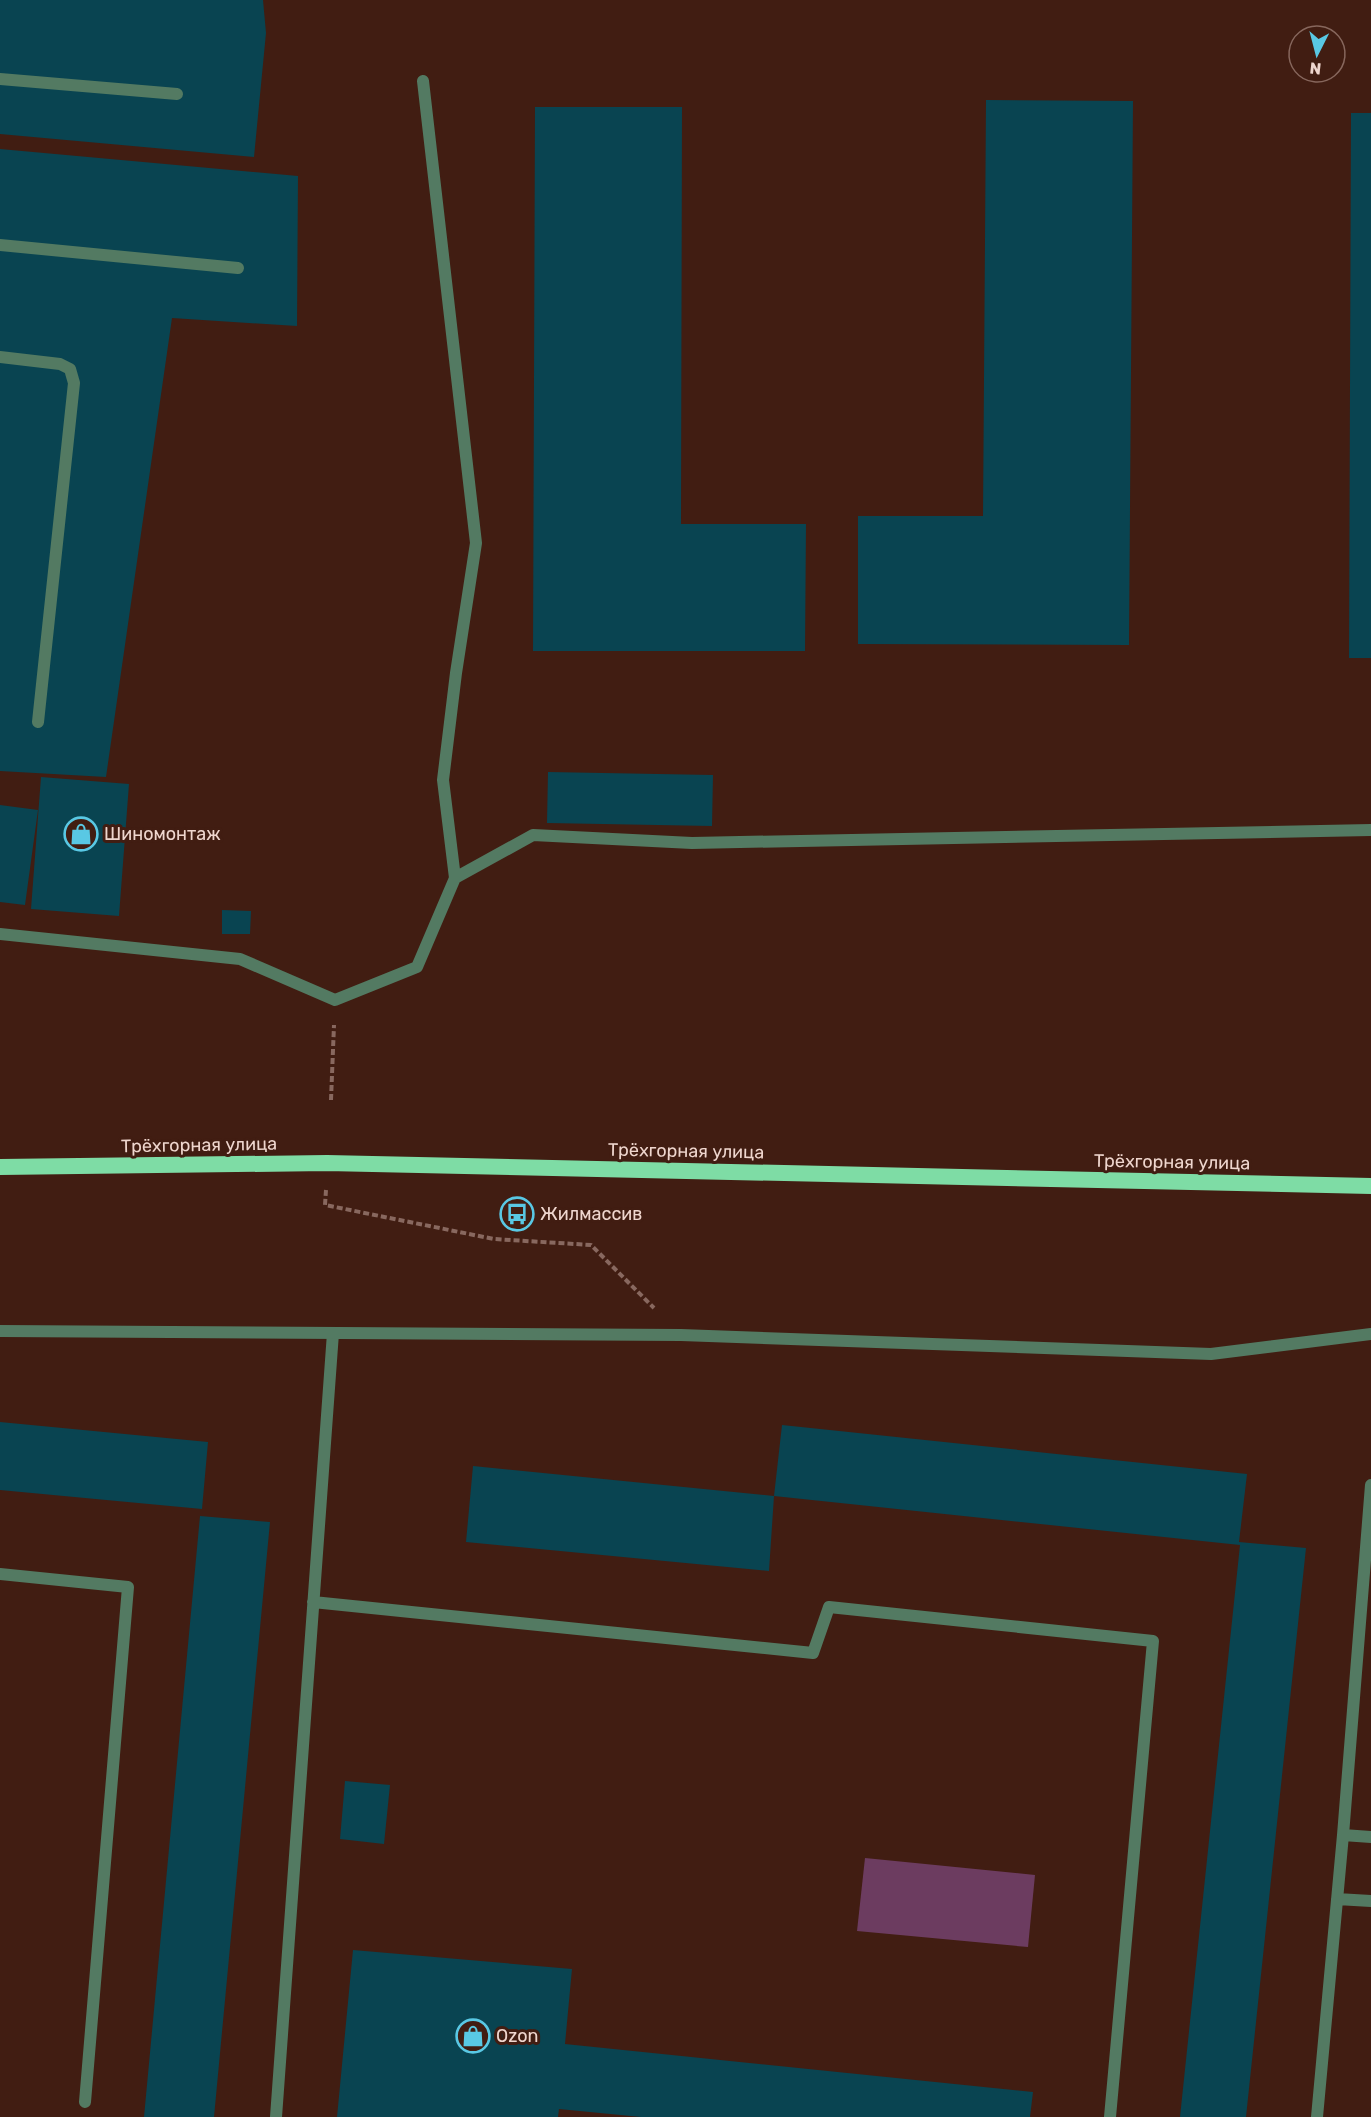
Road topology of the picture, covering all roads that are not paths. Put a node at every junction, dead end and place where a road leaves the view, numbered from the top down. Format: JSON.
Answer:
{"nodes":[{"id":1,"x":0,"y":79,"type":"edge"},
{"id":2,"x":423,"y":81,"type":"dead end"},
{"id":3,"x":177,"y":94,"type":"dead end"},
{"id":4,"x":0,"y":245,"type":"edge"},
{"id":5,"x":238,"y":268,"type":"dead end"},
{"id":6,"x":0,"y":357,"type":"edge"},
{"id":7,"x":38,"y":722,"type":"dead end"},
{"id":8,"x":1371,"y":830,"type":"edge"},
{"id":9,"x":455,"y":878,"type":"junction"},
{"id":10,"x":0,"y":934,"type":"edge"},
{"id":11,"x":0,"y":1167,"type":"edge"},
{"id":12,"x":1371,"y":1186,"type":"edge"},
{"id":13,"x":0,"y":1331,"type":"edge"},
{"id":14,"x":333,"y":1333,"type":"junction"},
{"id":15,"x":1371,"y":1334,"type":"edge"},
{"id":16,"x":1371,"y":1485,"type":"edge"},
{"id":17,"x":0,"y":1574,"type":"edge"},
{"id":18,"x":313,"y":1602,"type":"junction"},
{"id":19,"x":1366,"y":1623,"type":"edge"},
{"id":20,"x":1343,"y":1834,"type":"junction"},
{"id":21,"x":1371,"y":1837,"type":"edge"},
{"id":22,"x":1337,"y":1899,"type":"junction"},
{"id":23,"x":1371,"y":1901,"type":"edge"},
{"id":24,"x":85,"y":2102,"type":"dead end"},
{"id":25,"x":276,"y":2117,"type":"edge"},
{"id":26,"x":1110,"y":2117,"type":"edge"},
{"id":27,"x":1317,"y":2117,"type":"edge"}],
"edges":[{"from":1,"to":3,"type":"street"},
{"from":2,"to":9,"type":"street"},
{"from":4,"to":5,"type":"street"},
{"from":6,"to":7,"type":"street"},
{"from":8,"to":9,"type":"street"},
{"from":9,"to":10,"type":"street"},
{"from":11,"to":12,"type":"highway","name":"Трёхгорная улица"},
{"from":13,"to":14,"type":"street"},
{"from":14,"to":15,"type":"street"},
{"from":14,"to":18,"type":"street"},
{"from":16,"to":19,"type":"street"},
{"from":17,"to":24,"type":"street"},
{"from":18,"to":25,"type":"street"},
{"from":18,"to":26,"type":"street"},
{"from":19,"to":20,"type":"street"},
{"from":20,"to":21,"type":"street"},
{"from":20,"to":22,"type":"street"},
{"from":22,"to":23,"type":"street"},
{"from":22,"to":27,"type":"street"}]}
